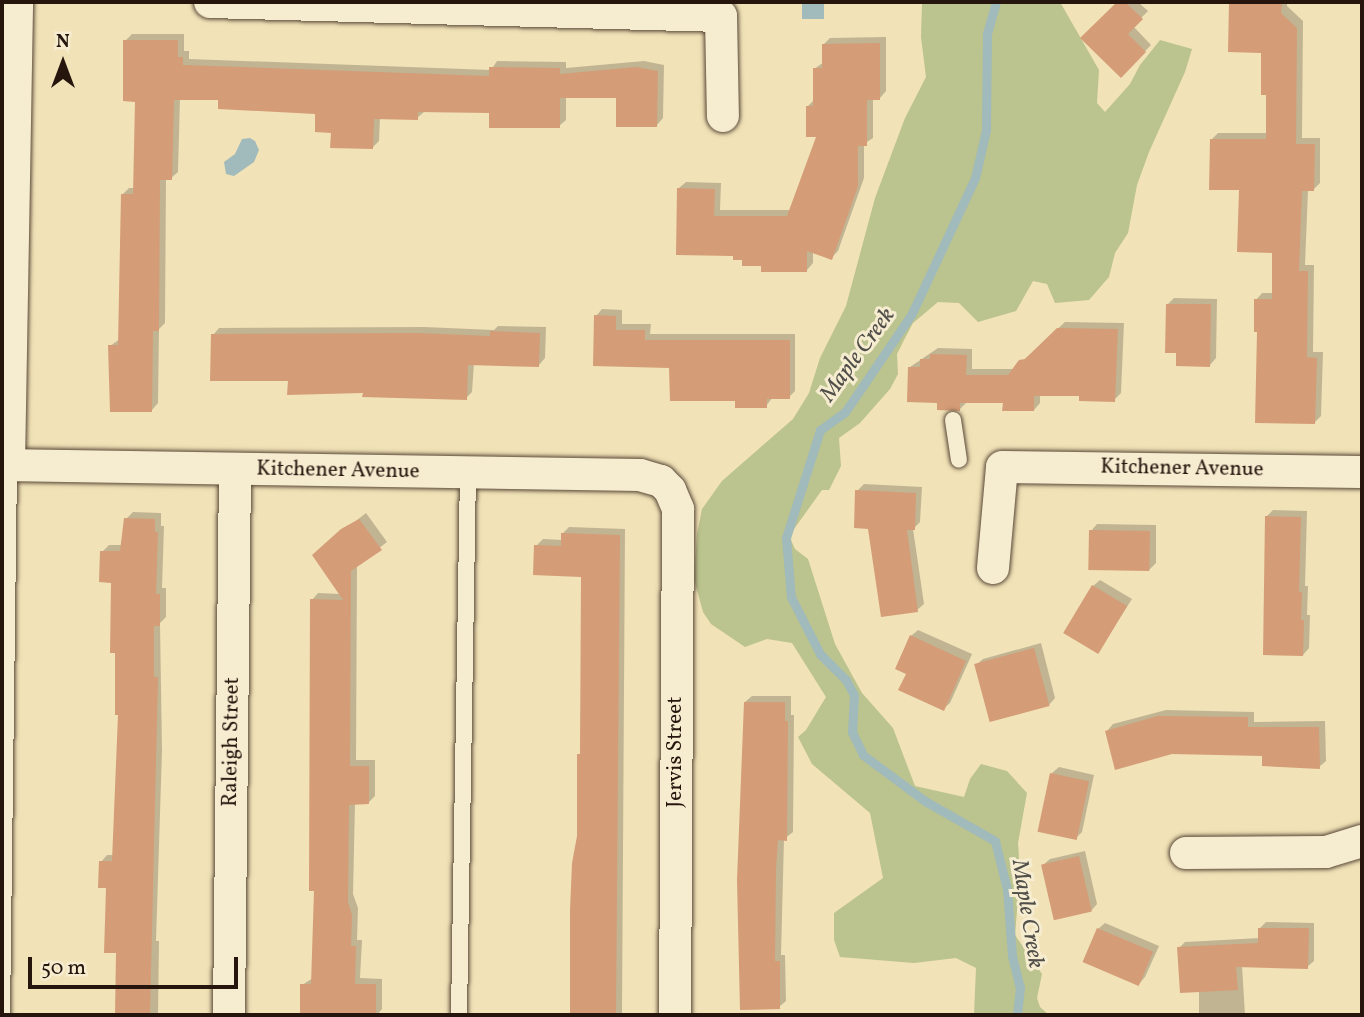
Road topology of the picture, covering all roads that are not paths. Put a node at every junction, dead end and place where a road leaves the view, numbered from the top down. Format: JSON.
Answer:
{"nodes":[{"id":1,"x":17,"y":2,"type":"edge"},
{"id":2,"x":210,"y":2,"type":"edge"},
{"id":3,"x":723,"y":116,"type":"dead end"},
{"id":4,"x":953,"y":420,"type":"dead end"},
{"id":5,"x":959,"y":460,"type":"dead end"},
{"id":6,"x":5,"y":465,"type":"edge"},
{"id":7,"x":235,"y":469,"type":"junction"},
{"id":8,"x":1362,"y":472,"type":"edge"},
{"id":9,"x":468,"y":473,"type":"junction"},
{"id":10,"x":670,"y":490,"type":"joint"},
{"id":11,"x":993,"y":568,"type":"dead end"},
{"id":12,"x":1362,"y":841,"type":"edge"},
{"id":13,"x":1186,"y":853,"type":"dead end"},
{"id":14,"x":2,"y":1015,"type":"edge"},
{"id":15,"x":229,"y":1015,"type":"edge"},
{"id":16,"x":459,"y":1015,"type":"edge"},
{"id":17,"x":675,"y":1015,"type":"edge"}],
"edges":[{"from":1,"to":6,"type":"street"},
{"from":2,"to":3,"type":"street"},
{"from":4,"to":5,"type":"lane"},
{"from":6,"to":7,"type":"street","name":"Kitchener Avenue"},
{"from":6,"to":14,"type":"lane"},
{"from":7,"to":9,"type":"street","name":"Kitchener Avenue"},
{"from":7,"to":15,"type":"street","name":"Raleigh Street"},
{"from":8,"to":11,"type":"street","name":"Kitchener Avenue"},
{"from":9,"to":10,"type":"street","name":"Kitchener Avenue"},
{"from":9,"to":16,"type":"lane"},
{"from":10,"to":17,"type":"street","name":"Jervis Street"},
{"from":12,"to":13,"type":"street"}]}
